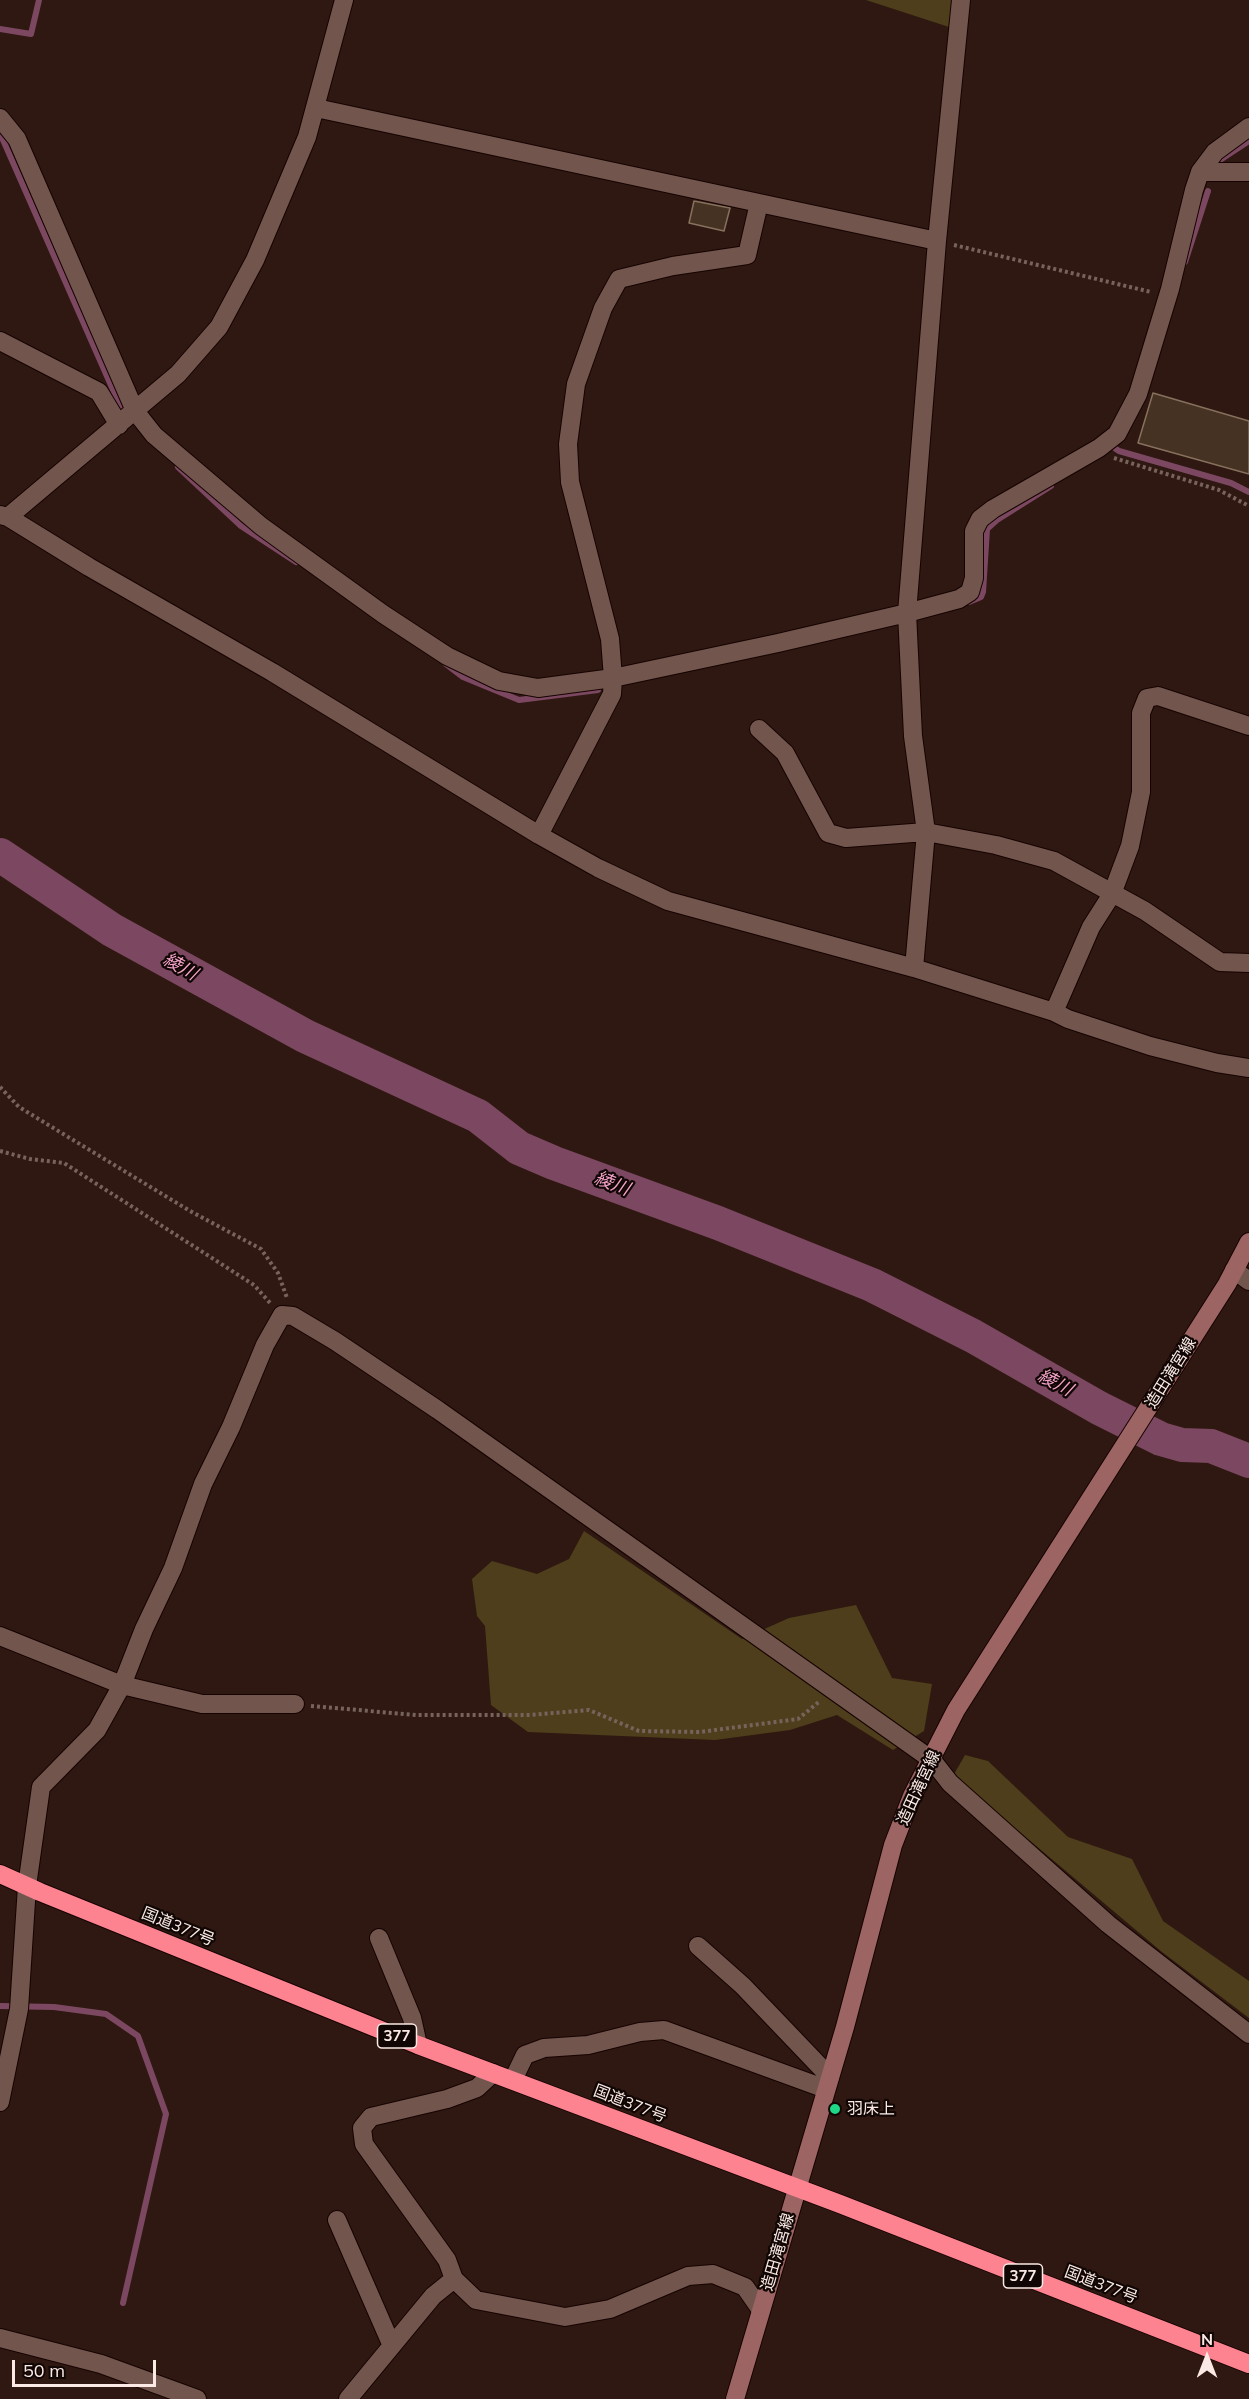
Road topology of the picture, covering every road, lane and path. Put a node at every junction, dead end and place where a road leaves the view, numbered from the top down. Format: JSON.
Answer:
{"nodes":[{"id":1,"x":344,"y":0,"type":"edge"},
{"id":2,"x":961,"y":0,"type":"edge"},
{"id":3,"x":316,"y":108,"type":"junction"},
{"id":4,"x":0,"y":118,"type":"edge"},
{"id":5,"x":1249,"y":127,"type":"edge"},
{"id":6,"x":1200,"y":172,"type":"junction"},
{"id":7,"x":1249,"y":172,"type":"edge"},
{"id":8,"x":759,"y":203,"type":"junction"},
{"id":9,"x":938,"y":241,"type":"junction"},
{"id":10,"x":1170,"y":289,"type":"junction"},
{"id":11,"x":0,"y":341,"type":"edge"},
{"id":12,"x":135,"y":411,"type":"junction"},
{"id":13,"x":119,"y":425,"type":"junction"},
{"id":14,"x":1099,"y":448,"type":"junction"},
{"id":15,"x":1249,"y":506,"type":"edge"},
{"id":16,"x":4,"y":516,"type":"edge"},
{"id":17,"x":907,"y":613,"type":"junction"},
{"id":18,"x":614,"y":678,"type":"junction"},
{"id":19,"x":1249,"y":726,"type":"edge"},
{"id":20,"x":759,"y":729,"type":"dead end"},
{"id":21,"x":926,"y":832,"type":"junction"},
{"id":22,"x":539,"y":835,"type":"junction"},
{"id":23,"x":1112,"y":894,"type":"junction"},
{"id":24,"x":1249,"y":963,"type":"edge"},
{"id":25,"x":914,"y":968,"type":"junction"},
{"id":26,"x":1054,"y":1012,"type":"junction"},
{"id":27,"x":1249,"y":1068,"type":"edge"},
{"id":28,"x":0,"y":1087,"type":"edge"},
{"id":29,"x":0,"y":1151,"type":"edge"},
{"id":30,"x":1237,"y":1263,"type":"edge"},
{"id":31,"x":1249,"y":1281,"type":"edge"},
{"id":32,"x":287,"y":1316,"type":"junction"},
{"id":33,"x":0,"y":1636,"type":"edge"},
{"id":34,"x":122,"y":1685,"type":"junction"},
{"id":35,"x":833,"y":1690,"type":"junction"},
{"id":36,"x":295,"y":1704,"type":"joint"},
{"id":37,"x":932,"y":1760,"type":"junction"},
{"id":38,"x":0,"y":1874,"type":"edge"},
{"id":39,"x":27,"y":1886,"type":"junction"},
{"id":40,"x":379,"y":1938,"type":"dead end"},
{"id":41,"x":698,"y":1946,"type":"dead end"},
{"id":42,"x":1249,"y":2034,"type":"edge"},
{"id":43,"x":418,"y":2045,"type":"junction"},
{"id":44,"x":493,"y":2073,"type":"junction"},
{"id":45,"x":513,"y":2080,"type":"junction"},
{"id":46,"x":828,"y":2083,"type":"junction"},
{"id":47,"x":0,"y":2102,"type":"edge"},
{"id":48,"x":798,"y":2188,"type":"junction"},
{"id":49,"x":336,"y":2220,"type":"dead end"},
{"id":50,"x":454,"y":2279,"type":"junction"},
{"id":51,"x":761,"y":2310,"type":"junction"},
{"id":52,"x":0,"y":2338,"type":"edge"},
{"id":53,"x":392,"y":2346,"type":"junction"},
{"id":54,"x":1249,"y":2364,"type":"edge"},
{"id":55,"x":197,"y":2399,"type":"edge"},
{"id":56,"x":348,"y":2399,"type":"edge"},
{"id":57,"x":735,"y":2399,"type":"edge"}],
"edges":[{"from":1,"to":3,"type":"street"},
{"from":2,"to":9,"type":"street"},
{"from":3,"to":8,"type":"street"},
{"from":3,"to":12,"type":"street"},
{"from":4,"to":12,"type":"street"},
{"from":5,"to":6,"type":"street"},
{"from":6,"to":7,"type":"street"},
{"from":6,"to":10,"type":"street"},
{"from":8,"to":9,"type":"street"},
{"from":8,"to":18,"type":"street"},
{"from":9,"to":10,"type":"path"},
{"from":9,"to":17,"type":"street"},
{"from":10,"to":14,"type":"street"},
{"from":11,"to":13,"type":"street"},
{"from":12,"to":13,"type":"street"},
{"from":12,"to":18,"type":"street"},
{"from":13,"to":16,"type":"street"},
{"from":14,"to":15,"type":"path"},
{"from":14,"to":17,"type":"street"},
{"from":16,"to":22,"type":"street"},
{"from":17,"to":18,"type":"street"},
{"from":17,"to":21,"type":"street"},
{"from":18,"to":22,"type":"street"},
{"from":19,"to":23,"type":"street"},
{"from":20,"to":21,"type":"street"},
{"from":21,"to":23,"type":"street"},
{"from":21,"to":25,"type":"street"},
{"from":22,"to":25,"type":"street"},
{"from":23,"to":24,"type":"street"},
{"from":23,"to":26,"type":"street"},
{"from":25,"to":26,"type":"street"},
{"from":26,"to":27,"type":"street"},
{"from":28,"to":32,"type":"path"},
{"from":29,"to":32,"type":"path"},
{"from":30,"to":31,"type":"street"},
{"from":30,"to":37,"type":"main road","name":"造田滝宮線"},
{"from":32,"to":34,"type":"street"},
{"from":32,"to":35,"type":"street"},
{"from":33,"to":34,"type":"street"},
{"from":34,"to":36,"type":"street"},
{"from":34,"to":39,"type":"street"},
{"from":35,"to":36,"type":"path"},
{"from":35,"to":37,"type":"street"},
{"from":37,"to":42,"type":"street"},
{"from":37,"to":46,"type":"main road","name":"造田滝宮線"},
{"from":38,"to":39,"type":"highway","name":"国道377号","number":"377"},
{"from":39,"to":43,"type":"highway","name":"国道377号","number":"377"},
{"from":39,"to":47,"type":"street"},
{"from":40,"to":43,"type":"street"},
{"from":41,"to":46,"type":"street"},
{"from":43,"to":44,"type":"highway","name":"国道377号","number":"377"},
{"from":44,"to":45,"type":"highway","name":"国道377号","number":"377"},
{"from":44,"to":50,"type":"street"},
{"from":45,"to":46,"type":"street"},
{"from":45,"to":48,"type":"highway","name":"国道377号","number":"377"},
{"from":46,"to":48,"type":"main road","name":"造田滝宮線"},
{"from":48,"to":51,"type":"main road","name":"造田滝宮線"},
{"from":48,"to":54,"type":"highway","name":"国道377号","number":"377"},
{"from":49,"to":53,"type":"street"},
{"from":50,"to":51,"type":"street"},
{"from":50,"to":53,"type":"street"},
{"from":51,"to":57,"type":"main road","name":"造田滝宮線"},
{"from":52,"to":55,"type":"street"},
{"from":53,"to":56,"type":"street"}]}
